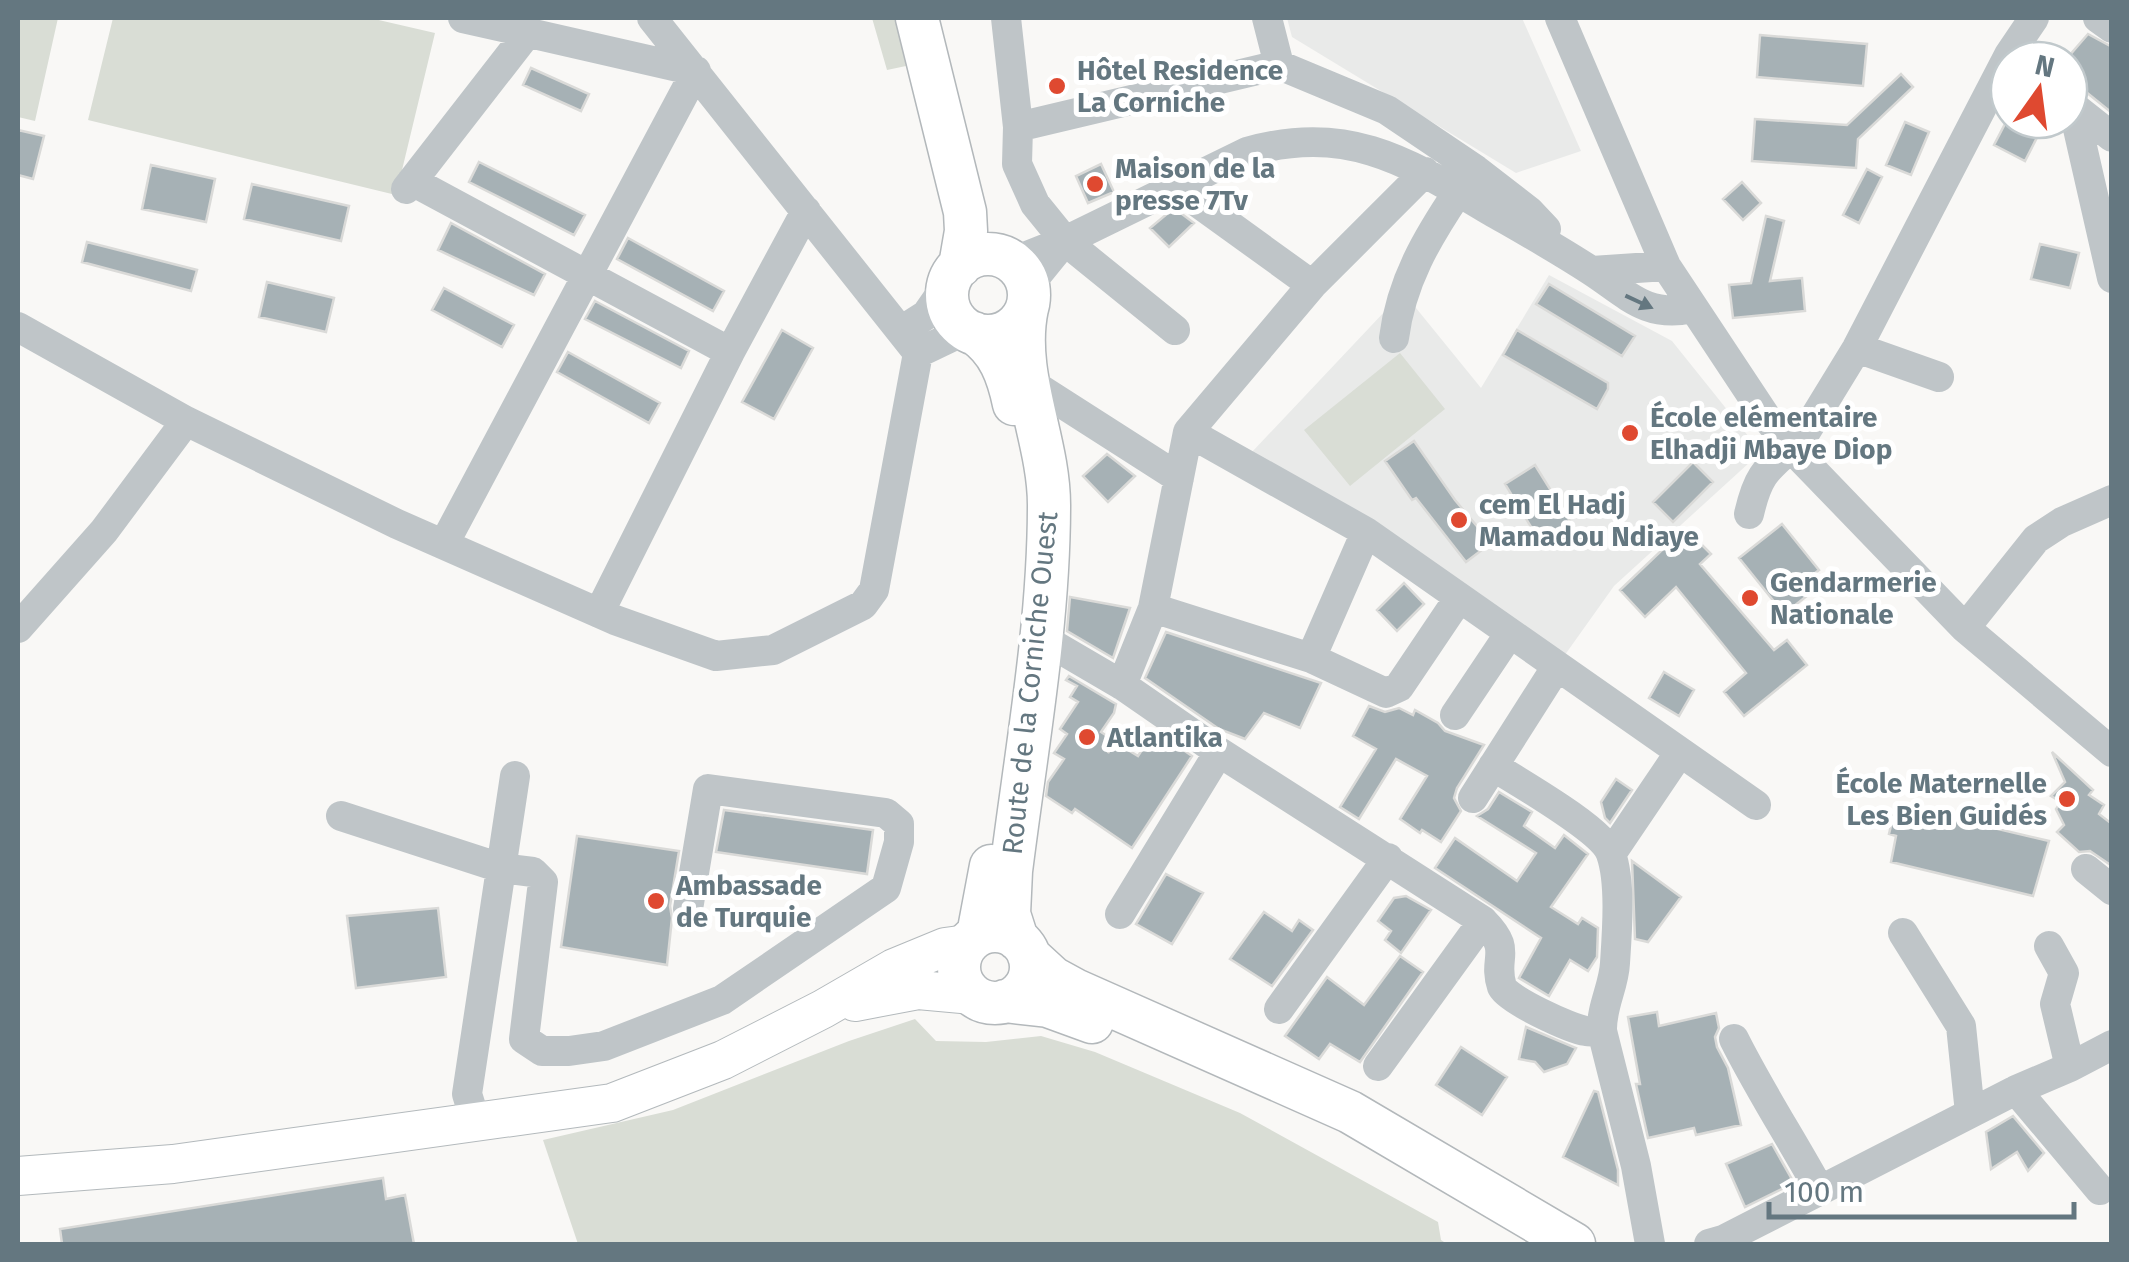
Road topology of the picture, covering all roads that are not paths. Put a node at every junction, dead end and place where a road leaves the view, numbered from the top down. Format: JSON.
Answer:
{"nodes":[{"id":1,"x":652,"y":18,"type":"edge"},
{"id":2,"x":917,"y":18,"type":"edge"},
{"id":3,"x":940,"y":18,"type":"edge"},
{"id":4,"x":1006,"y":18,"type":"edge"},
{"id":5,"x":1266,"y":18,"type":"edge"},
{"id":6,"x":1560,"y":18,"type":"edge"},
{"id":7,"x":2034,"y":18,"type":"edge"},
{"id":8,"x":2098,"y":18,"type":"edge"},
{"id":9,"x":474,"y":19,"type":"edge"},
{"id":10,"x":2112,"y":28,"type":"edge"},
{"id":11,"x":528,"y":32,"type":"junction"},
{"id":12,"x":2022,"y":40,"type":"edge"},
{"id":13,"x":1279,"y":65,"type":"junction"},
{"id":14,"x":696,"y":71,"type":"junction"},
{"id":15,"x":1989,"y":101,"type":"edge"},
{"id":16,"x":2089,"y":119,"type":"edge"},
{"id":17,"x":1018,"y":128,"type":"junction"},
{"id":18,"x":2112,"y":138,"type":"edge"},
{"id":19,"x":2079,"y":140,"type":"edge"},
{"id":20,"x":1425,"y":172,"type":"junction"},
{"id":21,"x":1175,"y":186,"type":"junction"},
{"id":22,"x":1458,"y":192,"type":"junction"},
{"id":23,"x":806,"y":212,"type":"junction"},
{"id":24,"x":1065,"y":241,"type":"junction"},
{"id":25,"x":1579,"y":263,"type":"junction"},
{"id":26,"x":1666,"y":266,"type":"junction"},
{"id":27,"x":955,"y":272,"type":"junction"},
{"id":28,"x":586,"y":274,"type":"junction"},
{"id":29,"x":1018,"y":278,"type":"junction"},
{"id":30,"x":2112,"y":278,"type":"edge"},
{"id":31,"x":1312,"y":285,"type":"junction"},
{"id":32,"x":1693,"y":308,"type":"junction"},
{"id":33,"x":18,"y":327,"type":"edge"},
{"id":34,"x":1175,"y":330,"type":"dead end"},
{"id":35,"x":970,"y":332,"type":"junction"},
{"id":36,"x":1394,"y":338,"type":"dead end"},
{"id":37,"x":910,"y":342,"type":"junction"},
{"id":38,"x":1857,"y":348,"type":"junction"},
{"id":39,"x":730,"y":352,"type":"junction"},
{"id":40,"x":1939,"y":376,"type":"dead end"},
{"id":41,"x":1028,"y":382,"type":"junction"},
{"id":42,"x":186,"y":422,"type":"junction"},
{"id":43,"x":1188,"y":432,"type":"junction"},
{"id":44,"x":1793,"y":450,"type":"junction"},
{"id":45,"x":1179,"y":478,"type":"junction"},
{"id":46,"x":2112,"y":500,"type":"edge"},
{"id":47,"x":1749,"y":514,"type":"dead end"},
{"id":48,"x":1366,"y":532,"type":"junction"},
{"id":49,"x":444,"y":544,"type":"junction"},
{"id":50,"x":1459,"y":598,"type":"junction"},
{"id":51,"x":1153,"y":608,"type":"junction"},
{"id":52,"x":599,"y":613,"type":"junction"},
{"id":53,"x":18,"y":628,"type":"edge"},
{"id":54,"x":1964,"y":628,"type":"junction"},
{"id":55,"x":1510,"y":633,"type":"junction"},
{"id":56,"x":1040,"y":636,"type":"junction"},
{"id":57,"x":1311,"y":658,"type":"junction"},
{"id":58,"x":1558,"y":666,"type":"junction"},
{"id":59,"x":1122,"y":685,"type":"junction"},
{"id":60,"x":1455,"y":715,"type":"dead end"},
{"id":61,"x":1219,"y":752,"type":"junction"},
{"id":62,"x":1680,"y":752,"type":"junction"},
{"id":63,"x":2112,"y":752,"type":"edge"},
{"id":64,"x":1494,"y":766,"type":"junction"},
{"id":65,"x":515,"y":776,"type":"dead end"},
{"id":66,"x":1474,"y":798,"type":"dead end"},
{"id":67,"x":1756,"y":805,"type":"dead end"},
{"id":68,"x":342,"y":816,"type":"dead end"},
{"id":69,"x":1611,"y":854,"type":"junction"},
{"id":70,"x":1388,"y":858,"type":"junction"},
{"id":71,"x":501,"y":868,"type":"junction"},
{"id":72,"x":2086,"y":869,"type":"dead end"},
{"id":73,"x":2112,"y":890,"type":"edge"},
{"id":74,"x":688,"y":908,"type":"dead end"},
{"id":75,"x":1120,"y":914,"type":"dead end"},
{"id":76,"x":1483,"y":921,"type":"junction"},
{"id":77,"x":1903,"y":934,"type":"dead end"},
{"id":78,"x":998,"y":943,"type":"junction"},
{"id":79,"x":2049,"y":946,"type":"dead end"},
{"id":80,"x":989,"y":998,"type":"junction"},
{"id":81,"x":823,"y":1009,"type":"junction"},
{"id":82,"x":1279,"y":1009,"type":"dead end"},
{"id":83,"x":1602,"y":1031,"type":"junction"},
{"id":84,"x":1734,"y":1039,"type":"dead end"},
{"id":85,"x":2112,"y":1044,"type":"edge"},
{"id":86,"x":1378,"y":1066,"type":"dead end"},
{"id":87,"x":2070,"y":1067,"type":"junction"},
{"id":88,"x":2016,"y":1090,"type":"junction"},
{"id":89,"x":1970,"y":1114,"type":"junction"},
{"id":90,"x":476,"y":1123,"type":"junction"},
{"id":91,"x":18,"y":1176,"type":"edge"},
{"id":92,"x":2100,"y":1190,"type":"dead end"},
{"id":93,"x":1820,"y":1191,"type":"junction"},
{"id":94,"x":1717,"y":1243,"type":"edge"},
{"id":95,"x":1518,"y":1244,"type":"edge"},
{"id":96,"x":1574,"y":1244,"type":"edge"},
{"id":97,"x":1650,"y":1244,"type":"edge"}],
"edges":[{"from":1,"to":14,"type":"street"},
{"from":2,"to":27,"type":"highway"},
{"from":3,"to":29,"type":"highway","name":"Route de la Corniche Ouest"},
{"from":4,"to":17,"type":"street"},
{"from":5,"to":13,"type":"street"},
{"from":6,"to":26,"type":"street"},
{"from":7,"to":12,"type":"street"},
{"from":8,"to":10,"type":"street"},
{"from":9,"to":11,"type":"street"},
{"from":11,"to":14,"type":"street"},
{"from":11,"to":28,"type":"street"},
{"from":13,"to":17,"type":"street"},
{"from":13,"to":25,"type":"street"},
{"from":14,"to":23,"type":"street"},
{"from":14,"to":28,"type":"street"},
{"from":15,"to":38,"type":"street"},
{"from":16,"to":18,"type":"street"},
{"from":17,"to":24,"type":"street"},
{"from":19,"to":30,"type":"street"},
{"from":20,"to":21,"type":"street"},
{"from":20,"to":22,"type":"street"},
{"from":20,"to":31,"type":"street"},
{"from":21,"to":24,"type":"street"},
{"from":21,"to":31,"type":"street"},
{"from":22,"to":25,"type":"street"},
{"from":22,"to":36,"type":"street"},
{"from":23,"to":37,"type":"street"},
{"from":23,"to":39,"type":"street"},
{"from":24,"to":29,"type":"street"},
{"from":24,"to":34,"type":"street"},
{"from":25,"to":26,"type":"street"},
{"from":25,"to":32,"type":"street","one_way":true},
{"from":26,"to":32,"type":"street"},
{"from":27,"to":29,"type":"highway"},
{"from":27,"to":35,"type":"highway"},
{"from":27,"to":37,"type":"street"},
{"from":28,"to":39,"type":"street"},
{"from":28,"to":49,"type":"street"},
{"from":29,"to":35,"type":"highway"},
{"from":29,"to":41,"type":"highway","name":"Route de la Corniche Ouest"},
{"from":31,"to":43,"type":"street"},
{"from":32,"to":44,"type":"street"},
{"from":33,"to":42,"type":"street"},
{"from":35,"to":37,"type":"street"},
{"from":35,"to":78,"type":"highway","name":"Route de la Corniche Ouest"},
{"from":37,"to":52,"type":"street"},
{"from":38,"to":40,"type":"street"},
{"from":38,"to":44,"type":"street"},
{"from":39,"to":52,"type":"street"},
{"from":41,"to":45,"type":"street"},
{"from":41,"to":56,"type":"highway","name":"Route de la Corniche Ouest"},
{"from":42,"to":49,"type":"street"},
{"from":42,"to":53,"type":"street"},
{"from":43,"to":45,"type":"street"},
{"from":43,"to":48,"type":"street"},
{"from":44,"to":47,"type":"street"},
{"from":44,"to":54,"type":"street"},
{"from":45,"to":51,"type":"street"},
{"from":46,"to":54,"type":"street"},
{"from":48,"to":50,"type":"street"},
{"from":48,"to":57,"type":"street"},
{"from":49,"to":52,"type":"street"},
{"from":50,"to":55,"type":"street"},
{"from":50,"to":57,"type":"street"},
{"from":51,"to":57,"type":"street"},
{"from":51,"to":59,"type":"street"},
{"from":54,"to":63,"type":"street"},
{"from":55,"to":58,"type":"street"},
{"from":55,"to":60,"type":"street"},
{"from":56,"to":59,"type":"street"},
{"from":56,"to":78,"type":"highway","name":"Route de la Corniche Ouest"},
{"from":58,"to":62,"type":"street"},
{"from":58,"to":64,"type":"street"},
{"from":59,"to":61,"type":"street"},
{"from":61,"to":70,"type":"street"},
{"from":61,"to":75,"type":"street"},
{"from":62,"to":67,"type":"street"},
{"from":62,"to":69,"type":"street"},
{"from":64,"to":66,"type":"street"},
{"from":64,"to":69,"type":"street"},
{"from":65,"to":71,"type":"street"},
{"from":68,"to":71,"type":"street"},
{"from":69,"to":83,"type":"street"},
{"from":70,"to":76,"type":"street"},
{"from":70,"to":82,"type":"street"},
{"from":71,"to":74,"type":"street"},
{"from":71,"to":90,"type":"street"},
{"from":72,"to":73,"type":"street"},
{"from":76,"to":83,"type":"street"},
{"from":76,"to":86,"type":"street"},
{"from":77,"to":89,"type":"street"},
{"from":78,"to":80,"type":"highway"},
{"from":78,"to":80,"type":"highway"},
{"from":78,"to":81,"type":"main road"},
{"from":78,"to":96,"type":"highway"},
{"from":79,"to":87,"type":"street"},
{"from":80,"to":81,"type":"main road"},
{"from":80,"to":95,"type":"highway"},
{"from":81,"to":90,"type":"main road"},
{"from":83,"to":97,"type":"street"},
{"from":84,"to":93,"type":"street"},
{"from":85,"to":87,"type":"street"},
{"from":87,"to":88,"type":"street"},
{"from":88,"to":89,"type":"street"},
{"from":88,"to":92,"type":"street"},
{"from":89,"to":93,"type":"street"},
{"from":90,"to":91,"type":"main road"},
{"from":93,"to":94,"type":"street"}]}
